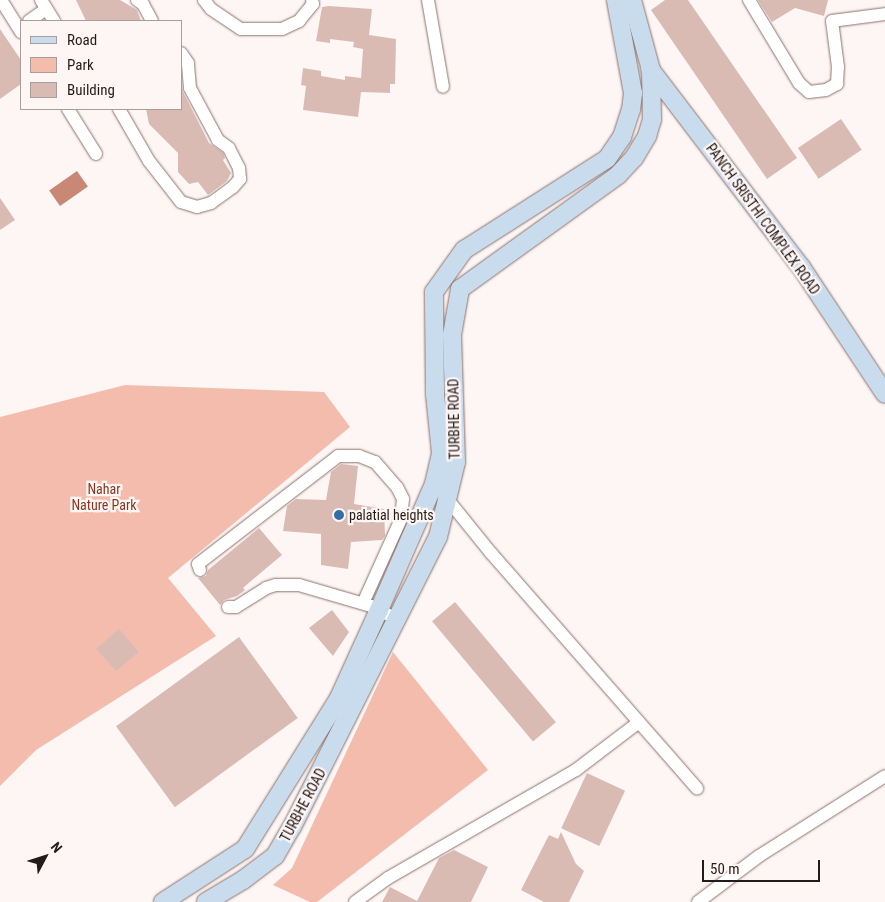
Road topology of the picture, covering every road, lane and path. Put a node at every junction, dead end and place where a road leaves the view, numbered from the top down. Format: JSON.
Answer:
{"nodes":[{"id":1,"x":1,"y":0,"type":"edge"},
{"id":2,"x":137,"y":0,"type":"edge"},
{"id":3,"x":204,"y":0,"type":"edge"},
{"id":4,"x":312,"y":0,"type":"edge"},
{"id":5,"x":428,"y":0,"type":"edge"},
{"id":6,"x":616,"y":0,"type":"edge"},
{"id":7,"x":632,"y":0,"type":"edge"},
{"id":8,"x":749,"y":0,"type":"edge"},
{"id":9,"x":44,"y":4,"type":"edge"},
{"id":10,"x":885,"y":14,"type":"edge"},
{"id":11,"x":29,"y":20,"type":"edge"},
{"id":12,"x":53,"y":20,"type":"edge"},
{"id":13,"x":151,"y":20,"type":"edge"},
{"id":14,"x":20,"y":24,"type":"edge"},
{"id":15,"x":182,"y":55,"type":"edge"},
{"id":16,"x":627,"y":57,"type":"junction"},
{"id":17,"x":652,"y":70,"type":"junction"},
{"id":18,"x":443,"y":87,"type":"dead end"},
{"id":19,"x":69,"y":110,"type":"edge"},
{"id":20,"x":120,"y":110,"type":"edge"},
{"id":21,"x":96,"y":154,"type":"dead end"},
{"id":22,"x":458,"y":259,"type":"junction"},
{"id":23,"x":477,"y":276,"type":"junction"},
{"id":24,"x":885,"y":394,"type":"edge"},
{"id":25,"x":434,"y":484,"type":"junction"},
{"id":26,"x":447,"y":498,"type":"junction"},
{"id":27,"x":200,"y":570,"type":"dead end"},
{"id":28,"x":362,"y":603,"type":"junction"},
{"id":29,"x":228,"y":607,"type":"dead end"},
{"id":30,"x":379,"y":610,"type":"junction"},
{"id":31,"x":397,"y":619,"type":"junction"},
{"id":32,"x":339,"y":698,"type":"junction"},
{"id":33,"x":356,"y":702,"type":"junction"},
{"id":34,"x":639,"y":722,"type":"junction"},
{"id":35,"x":885,"y":776,"type":"edge"},
{"id":36,"x":697,"y":788,"type":"dead end"},
{"id":37,"x":251,"y":839,"type":"junction"},
{"id":38,"x":276,"y":856,"type":"junction"},
{"id":39,"x":162,"y":902,"type":"edge"},
{"id":40,"x":206,"y":902,"type":"edge"},
{"id":41,"x":356,"y":902,"type":"edge"},
{"id":42,"x":698,"y":902,"type":"edge"}],
"edges":[{"from":1,"to":14,"type":"street"},
{"from":2,"to":13,"type":"street"},
{"from":3,"to":4,"type":"street"},
{"from":5,"to":18,"type":"street"},
{"from":6,"to":16,"type":"street"},
{"from":7,"to":17,"type":"street"},
{"from":8,"to":10,"type":"street"},
{"from":9,"to":11,"type":"street"},
{"from":9,"to":12,"type":"street"},
{"from":15,"to":20,"type":"street"},
{"from":16,"to":17,"type":"street","name":"PANCH SRISTHI COMPLEX ROAD"},
{"from":16,"to":22,"type":"street"},
{"from":17,"to":23,"type":"street","name":"TURBHE ROAD"},
{"from":17,"to":24,"type":"street","name":"PANCH SRISTHI COMPLEX ROAD"},
{"from":19,"to":21,"type":"street"},
{"from":22,"to":23,"type":"street"},
{"from":22,"to":25,"type":"street"},
{"from":23,"to":26,"type":"street","name":"TURBHE ROAD"},
{"from":25,"to":26,"type":"street"},
{"from":25,"to":30,"type":"street"},
{"from":26,"to":31,"type":"street","name":"TURBHE ROAD"},
{"from":26,"to":34,"type":"street"},
{"from":27,"to":28,"type":"street"},
{"from":28,"to":29,"type":"street"},
{"from":28,"to":30,"type":"street"},
{"from":30,"to":31,"type":"street"},
{"from":30,"to":32,"type":"street"},
{"from":31,"to":33,"type":"street","name":"TURBHE ROAD"},
{"from":32,"to":33,"type":"street"},
{"from":32,"to":37,"type":"street"},
{"from":33,"to":38,"type":"street","name":"TURBHE ROAD"},
{"from":34,"to":36,"type":"street"},
{"from":34,"to":41,"type":"street"},
{"from":35,"to":42,"type":"street"},
{"from":37,"to":38,"type":"street"},
{"from":37,"to":39,"type":"street"},
{"from":38,"to":40,"type":"street","name":"TURBHE ROAD"}]}
